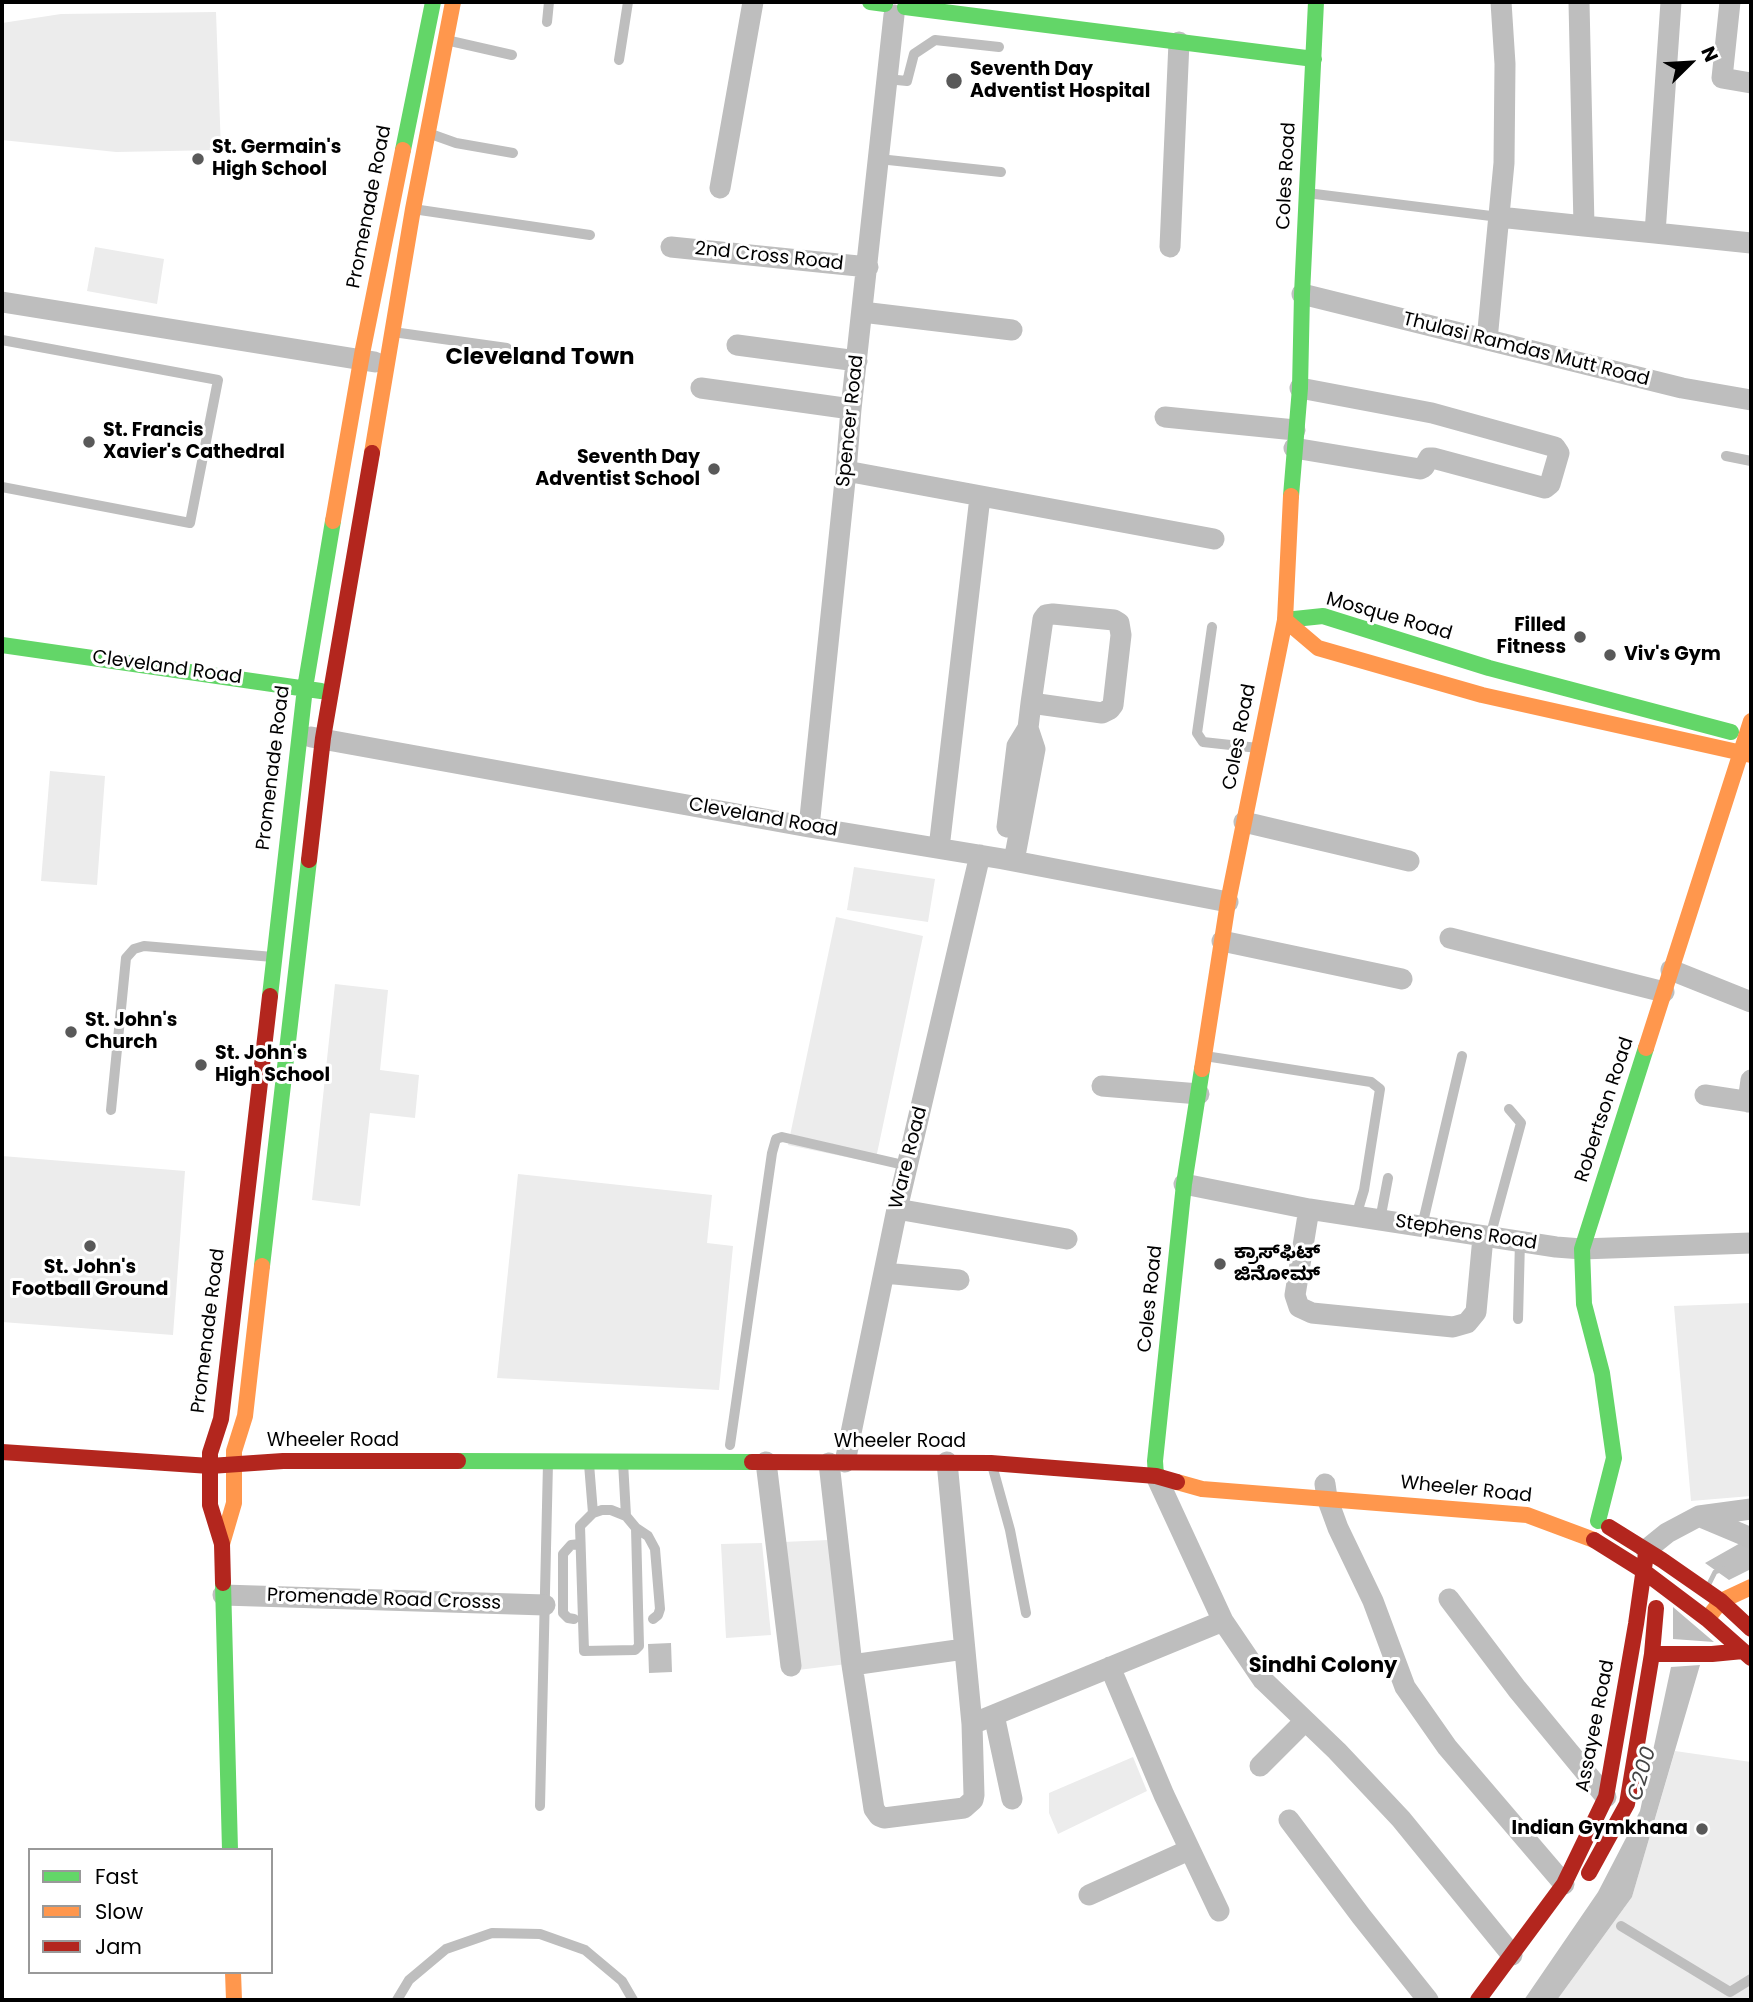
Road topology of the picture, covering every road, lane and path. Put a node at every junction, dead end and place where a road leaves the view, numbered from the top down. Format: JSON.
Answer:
{"nodes":[{"id":1,"x":433,"y":2,"type":"edge"},
{"id":2,"x":453,"y":2,"type":"edge"},
{"id":3,"x":549,"y":2,"type":"edge"},
{"id":4,"x":628,"y":2,"type":"edge"},
{"id":5,"x":753,"y":2,"type":"edge"},
{"id":6,"x":1316,"y":2,"type":"edge"},
{"id":7,"x":1501,"y":2,"type":"edge"},
{"id":8,"x":1579,"y":2,"type":"edge"},
{"id":9,"x":1671,"y":2,"type":"edge"},
{"id":10,"x":1730,"y":2,"type":"edge"},
{"id":11,"x":891,"y":5,"type":"edge"},
{"id":12,"x":955,"y":13,"type":"junction"},
{"id":13,"x":547,"y":22,"type":"dead end"},
{"id":14,"x":446,"y":40,"type":"junction"},
{"id":15,"x":951,"y":41,"type":"junction"},
{"id":16,"x":1179,"y":42,"type":"junction"},
{"id":17,"x":999,"y":47,"type":"dead end"},
{"id":18,"x":512,"y":55,"type":"dead end"},
{"id":19,"x":1314,"y":59,"type":"junction"},
{"id":20,"x":619,"y":60,"type":"dead end"},
{"id":21,"x":887,"y":79,"type":"junction"},
{"id":22,"x":1751,"y":83,"type":"edge"},
{"id":23,"x":428,"y":133,"type":"junction"},
{"id":24,"x":513,"y":153,"type":"dead end"},
{"id":25,"x":879,"y":159,"type":"junction"},
{"id":26,"x":1001,"y":172,"type":"dead end"},
{"id":27,"x":398,"y":176,"type":"junction"},
{"id":28,"x":419,"y":183,"type":"junction"},
{"id":29,"x":720,"y":188,"type":"dead end"},
{"id":30,"x":1307,"y":193,"type":"junction"},
{"id":31,"x":413,"y":209,"type":"junction"},
{"id":32,"x":1499,"y":217,"type":"junction"},
{"id":33,"x":1584,"y":226,"type":"junction"},
{"id":34,"x":1656,"y":233,"type":"junction"},
{"id":35,"x":590,"y":235,"type":"dead end"},
{"id":36,"x":1751,"y":243,"type":"edge"},
{"id":37,"x":671,"y":247,"type":"dead end"},
{"id":38,"x":1170,"y":247,"type":"dead end"},
{"id":39,"x":867,"y":267,"type":"junction"},
{"id":40,"x":1302,"y":294,"type":"junction"},
{"id":41,"x":2,"y":302,"type":"edge"},
{"id":42,"x":862,"y":312,"type":"junction"},
{"id":43,"x":1012,"y":330,"type":"dead end"},
{"id":44,"x":393,"y":332,"type":"junction"},
{"id":45,"x":1487,"y":340,"type":"junction"},
{"id":46,"x":2,"y":341,"type":"edge"},
{"id":47,"x":737,"y":345,"type":"dead end"},
{"id":48,"x":507,"y":348,"type":"dead end"},
{"id":49,"x":362,"y":355,"type":"junction"},
{"id":50,"x":389,"y":359,"type":"junction"},
{"id":51,"x":856,"y":361,"type":"junction"},
{"id":52,"x":701,"y":388,"type":"dead end"},
{"id":53,"x":1300,"y":388,"type":"junction"},
{"id":54,"x":1751,"y":400,"type":"edge"},
{"id":55,"x":851,"y":409,"type":"junction"},
{"id":56,"x":1166,"y":417,"type":"dead end"},
{"id":57,"x":1295,"y":439,"type":"junction"},
{"id":58,"x":1726,"y":456,"type":"dead end"},
{"id":59,"x":1751,"y":461,"type":"edge"},
{"id":60,"x":846,"y":471,"type":"junction"},
{"id":61,"x":2,"y":487,"type":"edge"},
{"id":62,"x":980,"y":497,"type":"junction"},
{"id":63,"x":1214,"y":539,"type":"dead end"},
{"id":64,"x":1285,"y":620,"type":"junction"},
{"id":65,"x":1212,"y":627,"type":"dead end"},
{"id":66,"x":2,"y":645,"type":"edge"},
{"id":67,"x":304,"y":688,"type":"junction"},
{"id":68,"x":332,"y":692,"type":"junction"},
{"id":69,"x":1031,"y":703,"type":"junction"},
{"id":70,"x":1750,"y":731,"type":"edge"},
{"id":71,"x":298,"y":734,"type":"junction"},
{"id":72,"x":323,"y":738,"type":"junction"},
{"id":73,"x":1258,"y":748,"type":"junction"},
{"id":74,"x":1746,"y":754,"type":"edge"},
{"id":75,"x":1244,"y":822,"type":"junction"},
{"id":76,"x":809,"y":827,"type":"junction"},
{"id":77,"x":939,"y":848,"type":"junction"},
{"id":78,"x":980,"y":855,"type":"junction"},
{"id":79,"x":1008,"y":860,"type":"junction"},
{"id":80,"x":1409,"y":861,"type":"dead end"},
{"id":81,"x":1228,"y":902,"type":"junction"},
{"id":82,"x":1450,"y":938,"type":"dead end"},
{"id":83,"x":1222,"y":941,"type":"junction"},
{"id":84,"x":273,"y":957,"type":"junction"},
{"id":85,"x":1671,"y":970,"type":"junction"},
{"id":86,"x":1402,"y":979,"type":"dead end"},
{"id":87,"x":1664,"y":992,"type":"junction"},
{"id":88,"x":1751,"y":1002,"type":"edge"},
{"id":89,"x":1204,"y":1056,"type":"junction"},
{"id":90,"x":1462,"y":1056,"type":"dead end"},
{"id":91,"x":1751,"y":1080,"type":"edge"},
{"id":92,"x":1102,"y":1086,"type":"dead end"},
{"id":93,"x":1199,"y":1094,"type":"junction"},
{"id":94,"x":1705,"y":1095,"type":"dead end"},
{"id":95,"x":1750,"y":1102,"type":"edge"},
{"id":96,"x":1509,"y":1109,"type":"dead end"},
{"id":97,"x":111,"y":1110,"type":"dead end"},
{"id":98,"x":908,"y":1166,"type":"junction"},
{"id":99,"x":1388,"y":1178,"type":"dead end"},
{"id":100,"x":1184,"y":1184,"type":"junction"},
{"id":101,"x":897,"y":1209,"type":"junction"},
{"id":102,"x":1309,"y":1209,"type":"junction"},
{"id":103,"x":1356,"y":1216,"type":"junction"},
{"id":104,"x":1380,"y":1220,"type":"junction"},
{"id":105,"x":1422,"y":1226,"type":"junction"},
{"id":106,"x":1487,"y":1237,"type":"junction"},
{"id":107,"x":1068,"y":1239,"type":"dead end"},
{"id":108,"x":1520,"y":1241,"type":"junction"},
{"id":109,"x":1751,"y":1244,"type":"edge"},
{"id":110,"x":1582,"y":1249,"type":"junction"},
{"id":111,"x":884,"y":1273,"type":"junction"},
{"id":112,"x":959,"y":1280,"type":"dead end"},
{"id":113,"x":1518,"y":1319,"type":"dead end"},
{"id":114,"x":2,"y":1440,"type":"edge"},
{"id":115,"x":731,"y":1445,"type":"dead end"},
{"id":116,"x":888,"y":1447,"type":"dead end"},
{"id":117,"x":1007,"y":1449,"type":"dead end"},
{"id":118,"x":2,"y":1452,"type":"edge"},
{"id":119,"x":622,"y":1453,"type":"junction"},
{"id":120,"x":844,"y":1453,"type":"junction"},
{"id":121,"x":233,"y":1457,"type":"junction"},
{"id":122,"x":210,"y":1459,"type":"junction"},
{"id":123,"x":548,"y":1461,"type":"junction"},
{"id":124,"x":589,"y":1461,"type":"junction"},
{"id":125,"x":766,"y":1462,"type":"junction"},
{"id":126,"x":947,"y":1462,"type":"junction"},
{"id":127,"x":991,"y":1463,"type":"junction"},
{"id":128,"x":1151,"y":1466,"type":"junction"},
{"id":129,"x":1362,"y":1486,"type":"dead end"},
{"id":130,"x":1326,"y":1491,"type":"junction"},
{"id":131,"x":1751,"y":1509,"type":"edge"},
{"id":132,"x":593,"y":1513,"type":"junction"},
{"id":133,"x":626,"y":1516,"type":"junction"},
{"id":134,"x":1699,"y":1516,"type":"junction"},
{"id":135,"x":1592,"y":1519,"type":"joint"},
{"id":136,"x":636,"y":1528,"type":"junction"},
{"id":137,"x":1749,"y":1537,"type":"edge"},
{"id":138,"x":222,"y":1544,"type":"junction"},
{"id":139,"x":580,"y":1544,"type":"junction"},
{"id":140,"x":1650,"y":1560,"type":"junction"},
{"id":141,"x":1659,"y":1582,"type":"junction"},
{"id":142,"x":1751,"y":1587,"type":"edge"},
{"id":143,"x":223,"y":1595,"type":"junction"},
{"id":144,"x":1449,"y":1599,"type":"dead end"},
{"id":145,"x":1717,"y":1599,"type":"junction"},
{"id":146,"x":545,"y":1605,"type":"junction"},
{"id":147,"x":1751,"y":1606,"type":"edge"},
{"id":148,"x":1026,"y":1613,"type":"dead end"},
{"id":149,"x":1735,"y":1614,"type":"junction"},
{"id":150,"x":1705,"y":1618,"type":"junction"},
{"id":151,"x":574,"y":1619,"type":"dead end"},
{"id":152,"x":653,"y":1619,"type":"dead end"},
{"id":153,"x":1223,"y":1621,"type":"junction"},
{"id":154,"x":1751,"y":1629,"type":"edge"},
{"id":155,"x":1721,"y":1630,"type":"junction"},
{"id":156,"x":964,"y":1649,"type":"junction"},
{"id":157,"x":1652,"y":1654,"type":"junction"},
{"id":158,"x":1747,"y":1654,"type":"edge"},
{"id":159,"x":852,"y":1665,"type":"junction"},
{"id":160,"x":790,"y":1666,"type":"dead end"},
{"id":161,"x":1110,"y":1667,"type":"junction"},
{"id":162,"x":994,"y":1715,"type":"junction"},
{"id":163,"x":1305,"y":1721,"type":"junction"},
{"id":164,"x":972,"y":1724,"type":"junction"},
{"id":165,"x":1261,"y":1766,"type":"dead end"},
{"id":166,"x":1606,"y":1797,"type":"junction"},
{"id":167,"x":1012,"y":1799,"type":"dead end"},
{"id":168,"x":540,"y":1806,"type":"dead end"},
{"id":169,"x":1289,"y":1820,"type":"dead end"},
{"id":170,"x":230,"y":1848,"type":"edge"},
{"id":171,"x":1189,"y":1850,"type":"junction"},
{"id":172,"x":1574,"y":1883,"type":"junction"},
{"id":173,"x":1089,"y":1895,"type":"dead end"},
{"id":174,"x":1219,"y":1911,"type":"dead end"},
{"id":175,"x":1621,"y":1926,"type":"dead end"},
{"id":176,"x":1512,"y":1955,"type":"junction"},
{"id":177,"x":233,"y":1974,"type":"edge"},
{"id":178,"x":1751,"y":1979,"type":"edge"},
{"id":179,"x":234,"y":2000,"type":"edge"},
{"id":180,"x":397,"y":2000,"type":"edge"},
{"id":181,"x":633,"y":2000,"type":"edge"},
{"id":182,"x":1428,"y":2000,"type":"edge"},
{"id":183,"x":1478,"y":2000,"type":"edge"}],
"edges":[{"from":1,"to":27,"type":"street","name":"Promenade Road"},
{"from":2,"to":14,"type":"street","name":"Promenade Road"},
{"from":3,"to":13,"type":"lane"},
{"from":4,"to":20,"type":"lane"},
{"from":5,"to":29,"type":"street"},
{"from":6,"to":19,"type":"street","name":"Coles Road"},
{"from":7,"to":32,"type":"street"},
{"from":8,"to":33,"type":"street"},
{"from":9,"to":34,"type":"street"},
{"from":10,"to":22,"type":"street"},
{"from":11,"to":12,"type":"street"},
{"from":11,"to":21,"type":"street","name":"Spencer Road"},
{"from":12,"to":15,"type":"lane"},
{"from":12,"to":16,"type":"street"},
{"from":14,"to":18,"type":"lane"},
{"from":14,"to":23,"type":"street","name":"Promenade Road"},
{"from":15,"to":17,"type":"lane"},
{"from":15,"to":21,"type":"lane"},
{"from":16,"to":19,"type":"street"},
{"from":16,"to":38,"type":"street"},
{"from":19,"to":30,"type":"street","name":"Coles Road"},
{"from":21,"to":25,"type":"street","name":"Spencer Road"},
{"from":23,"to":24,"type":"lane"},
{"from":23,"to":28,"type":"street","name":"Promenade Road"},
{"from":25,"to":26,"type":"lane"},
{"from":25,"to":39,"type":"street","name":"Spencer Road"},
{"from":27,"to":28,"type":"street"},
{"from":27,"to":49,"type":"street","name":"Promenade Road"},
{"from":28,"to":31,"type":"street","name":"Promenade Road"},
{"from":30,"to":32,"type":"lane"},
{"from":30,"to":40,"type":"street","name":"Coles Road"},
{"from":31,"to":35,"type":"lane"},
{"from":31,"to":44,"type":"street","name":"Promenade Road"},
{"from":32,"to":33,"type":"street"},
{"from":32,"to":45,"type":"street"},
{"from":33,"to":34,"type":"street"},
{"from":34,"to":36,"type":"street"},
{"from":37,"to":39,"type":"street","name":"2nd Cross Road"},
{"from":39,"to":42,"type":"street","name":"Spencer Road"},
{"from":40,"to":45,"type":"street","name":"Thulasi Ramdas Mutt Road"},
{"from":40,"to":53,"type":"street","name":"Coles Road"},
{"from":41,"to":49,"type":"street"},
{"from":42,"to":43,"type":"street"},
{"from":42,"to":51,"type":"street","name":"Spencer Road"},
{"from":44,"to":48,"type":"lane"},
{"from":44,"to":50,"type":"street","name":"Promenade Road"},
{"from":45,"to":54,"type":"street","name":"Thulasi Ramdas Mutt Road"},
{"from":46,"to":61,"type":"lane"},
{"from":47,"to":51,"type":"street"},
{"from":49,"to":50,"type":"street"},
{"from":49,"to":67,"type":"street","name":"Promenade Road"},
{"from":50,"to":68,"type":"street","name":"Promenade Road"},
{"from":51,"to":55,"type":"street","name":"Spencer Road"},
{"from":52,"to":55,"type":"street"},
{"from":53,"to":57,"type":"street","name":"Coles Road"},
{"from":53,"to":57,"type":"street"},
{"from":55,"to":60,"type":"street","name":"Spencer Road"},
{"from":56,"to":57,"type":"street"},
{"from":57,"to":64,"type":"street","name":"Coles Road"},
{"from":58,"to":59,"type":"lane"},
{"from":60,"to":62,"type":"street"},
{"from":60,"to":76,"type":"street","name":"Spencer Road"},
{"from":62,"to":63,"type":"street"},
{"from":62,"to":77,"type":"street"},
{"from":64,"to":70,"type":"street","name":"Mosque Road"},
{"from":64,"to":73,"type":"street","name":"Coles Road"},
{"from":64,"to":74,"type":"street"},
{"from":65,"to":73,"type":"lane"},
{"from":66,"to":67,"type":"street","name":"Cleveland Road"},
{"from":67,"to":68,"type":"street","name":"Cleveland Road"},
{"from":67,"to":71,"type":"street","name":"Promenade Road"},
{"from":68,"to":72,"type":"street","name":"Promenade Road"},
{"from":69,"to":69,"type":"street"},
{"from":69,"to":79,"type":"street"},
{"from":70,"to":74,"type":"street","name":"Robertson Road"},
{"from":71,"to":72,"type":"street","name":"Cleveland Road"},
{"from":71,"to":84,"type":"street","name":"Promenade Road"},
{"from":72,"to":76,"type":"street","name":"Cleveland Road"},
{"from":72,"to":121,"type":"street","name":"Promenade Road"},
{"from":73,"to":75,"type":"street","name":"Coles Road"},
{"from":74,"to":85,"type":"street","name":"Robertson Road"},
{"from":75,"to":80,"type":"street"},
{"from":75,"to":81,"type":"street","name":"Coles Road"},
{"from":76,"to":77,"type":"street","name":"Cleveland Road"},
{"from":77,"to":78,"type":"street","name":"Cleveland Road"},
{"from":78,"to":79,"type":"street","name":"Cleveland Road"},
{"from":78,"to":98,"type":"street","name":"Ware Road"},
{"from":79,"to":81,"type":"street","name":"Cleveland Road"},
{"from":81,"to":83,"type":"street","name":"Coles Road"},
{"from":82,"to":87,"type":"street"},
{"from":83,"to":86,"type":"street"},
{"from":83,"to":89,"type":"street","name":"Coles Road"},
{"from":84,"to":97,"type":"lane"},
{"from":84,"to":122,"type":"street","name":"Promenade Road"},
{"from":85,"to":87,"type":"street","name":"Robertson Road"},
{"from":85,"to":88,"type":"street"},
{"from":87,"to":110,"type":"street","name":"Robertson Road"},
{"from":89,"to":93,"type":"street","name":"Coles Road"},
{"from":89,"to":103,"type":"lane"},
{"from":90,"to":105,"type":"lane"},
{"from":91,"to":95,"type":"street"},
{"from":92,"to":93,"type":"street"},
{"from":93,"to":100,"type":"street","name":"Coles Road"},
{"from":94,"to":95,"type":"street"},
{"from":96,"to":106,"type":"lane"},
{"from":98,"to":101,"type":"street","name":"Ware Road"},
{"from":98,"to":115,"type":"lane"},
{"from":99,"to":104,"type":"lane"},
{"from":100,"to":102,"type":"street","name":"Stephens Road"},
{"from":100,"to":128,"type":"street","name":"Coles Road"},
{"from":101,"to":107,"type":"street"},
{"from":101,"to":111,"type":"street","name":"Ware Road"},
{"from":102,"to":103,"type":"street","name":"Stephens Road"},
{"from":102,"to":106,"type":"street"},
{"from":103,"to":104,"type":"street","name":"Stephens Road"},
{"from":104,"to":105,"type":"street","name":"Stephens Road"},
{"from":105,"to":106,"type":"street","name":"Stephens Road"},
{"from":106,"to":108,"type":"street","name":"Stephens Road"},
{"from":108,"to":110,"type":"street","name":"Stephens Road"},
{"from":108,"to":113,"type":"lane"},
{"from":109,"to":110,"type":"street","name":"Stephens Road"},
{"from":110,"to":135,"type":"street","name":"Robertson Road"},
{"from":111,"to":112,"type":"street"},
{"from":111,"to":120,"type":"street","name":"Ware Road"},
{"from":114,"to":122,"type":"street","name":"Wheeler Road"},
{"from":116,"to":117,"type":"street","name":"Wheeler Road"},
{"from":118,"to":122,"type":"street","name":"Wheeler Road"},
{"from":119,"to":121,"type":"street","name":"Wheeler Road"},
{"from":119,"to":124,"type":"street","name":"Wheeler Road"},
{"from":119,"to":125,"type":"street","name":"Wheeler Road"},
{"from":119,"to":133,"type":"lane"},
{"from":120,"to":125,"type":"street","name":"Wheeler Road"},
{"from":120,"to":126,"type":"street","name":"Wheeler Road"},
{"from":120,"to":159,"type":"street","name":"Ware Road"},
{"from":121,"to":122,"type":"street","name":"Wheeler Road"},
{"from":121,"to":123,"type":"street","name":"Wheeler Road"},
{"from":121,"to":138,"type":"street","name":"Promenade Road"},
{"from":122,"to":138,"type":"street","name":"Promenade Road"},
{"from":123,"to":124,"type":"street","name":"Wheeler Road"},
{"from":123,"to":146,"type":"lane"},
{"from":124,"to":132,"type":"lane"},
{"from":125,"to":160,"type":"street"},
{"from":126,"to":127,"type":"street","name":"Wheeler Road"},
{"from":126,"to":156,"type":"street"},
{"from":127,"to":128,"type":"street","name":"Wheeler Road"},
{"from":127,"to":148,"type":"lane"},
{"from":128,"to":130,"type":"street","name":"Wheeler Road"},
{"from":128,"to":153,"type":"street"},
{"from":129,"to":130,"type":"street","name":"Wheeler Road"},
{"from":130,"to":140,"type":"street","name":"Wheeler Road"},
{"from":130,"to":172,"type":"street"},
{"from":131,"to":134,"type":"street"},
{"from":132,"to":133,"type":"lane"},
{"from":132,"to":139,"type":"lane"},
{"from":133,"to":136,"type":"lane"},
{"from":134,"to":137,"type":"street"},
{"from":134,"to":140,"type":"street"},
{"from":135,"to":140,"type":"street","name":"Wheeler Road"},
{"from":136,"to":139,"type":"lane"},
{"from":136,"to":152,"type":"lane"},
{"from":138,"to":143,"type":"street","name":"Promenade Road"},
{"from":139,"to":151,"type":"lane"},
{"from":140,"to":141,"type":"street","name":"Wheeler Road"},
{"from":140,"to":145,"type":"street","name":"Wheeler Road"},
{"from":140,"to":166,"type":"street","name":"Assayee Road"},
{"from":141,"to":150,"type":"street","name":"Wheeler Road"},
{"from":141,"to":157,"type":"street","name":"Assayee Road"},
{"from":142,"to":145,"type":"street"},
{"from":143,"to":146,"type":"street","name":"Promenade Road Crosss"},
{"from":143,"to":170,"type":"street","name":"Promenade Road"},
{"from":144,"to":166,"type":"street"},
{"from":145,"to":149,"type":"street","name":"Wheeler Road"},
{"from":145,"to":150,"type":"street"},
{"from":146,"to":168,"type":"lane"},
{"from":147,"to":149,"type":"street"},
{"from":149,"to":154,"type":"street","name":"Wheeler Road"},
{"from":149,"to":155,"type":"street"},
{"from":150,"to":155,"type":"street","name":"Wheeler Road"},
{"from":153,"to":161,"type":"street"},
{"from":153,"to":163,"type":"street"},
{"from":155,"to":158,"type":"street","name":"Wheeler Road"},
{"from":156,"to":159,"type":"street"},
{"from":156,"to":164,"type":"street"},
{"from":157,"to":158,"type":"street"},
{"from":157,"to":172,"type":"street","name":"Assayee Road"},
{"from":159,"to":164,"type":"street","name":"Ware Road"},
{"from":161,"to":162,"type":"street"},
{"from":161,"to":171,"type":"street"},
{"from":162,"to":164,"type":"street"},
{"from":162,"to":167,"type":"street"},
{"from":163,"to":165,"type":"street"},
{"from":163,"to":176,"type":"street"},
{"from":166,"to":172,"type":"street","name":"Assayee Road"},
{"from":169,"to":182,"type":"street"},
{"from":171,"to":173,"type":"street"},
{"from":171,"to":174,"type":"street"},
{"from":172,"to":176,"type":"street","name":"Assayee Road"},
{"from":175,"to":178,"type":"lane"},
{"from":176,"to":183,"type":"street","name":"Assayee Road"},
{"from":177,"to":179,"type":"street"},
{"from":180,"to":181,"type":"lane"}]}
